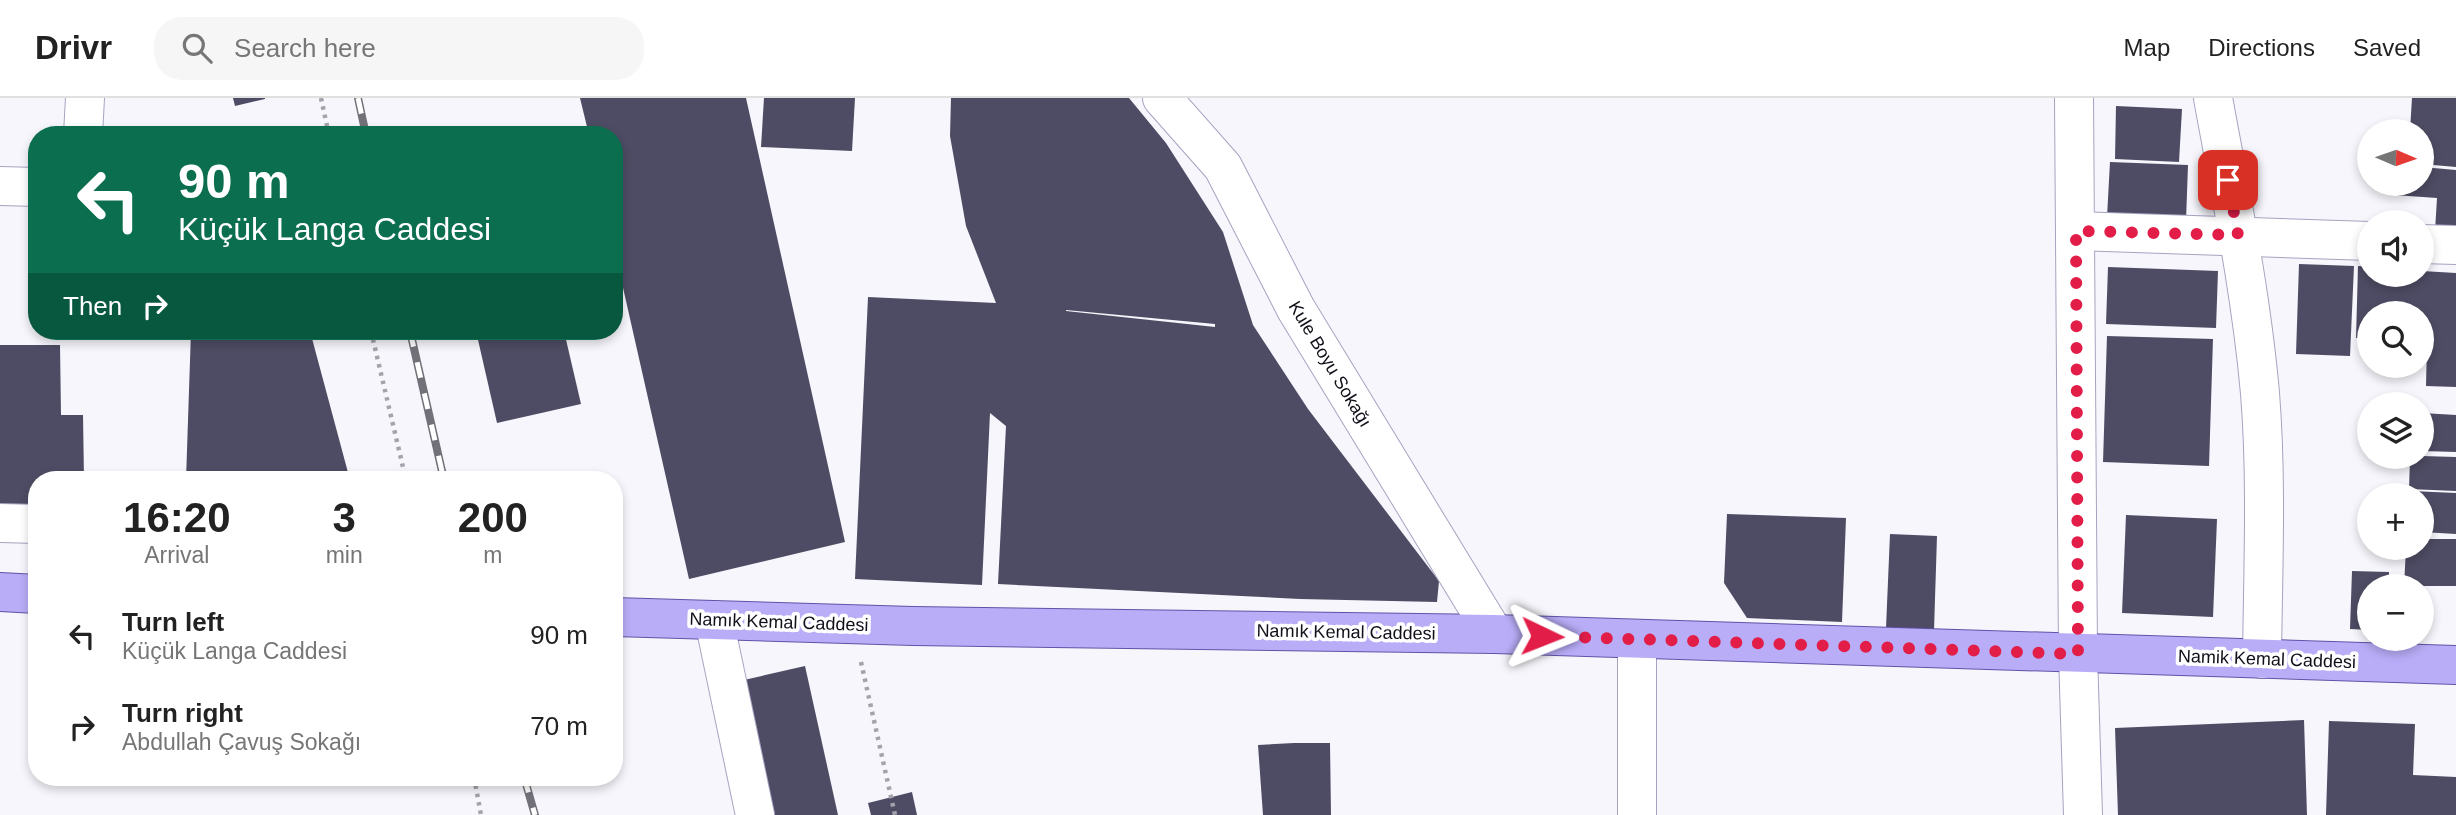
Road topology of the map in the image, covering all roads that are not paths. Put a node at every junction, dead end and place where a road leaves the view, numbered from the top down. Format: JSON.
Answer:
{"nodes":[{"id":1,"x":85,"y":98,"type":"edge"},
{"id":2,"x":1162,"y":98,"type":"edge"},
{"id":3,"x":2074,"y":98,"type":"edge"},
{"id":4,"x":2213,"y":98,"type":"edge"},
{"id":5,"x":83,"y":126,"type":"edge"},
{"id":6,"x":0,"y":186,"type":"edge"},
{"id":7,"x":28,"y":187,"type":"edge"},
{"id":8,"x":2076,"y":231,"type":"junction"},
{"id":9,"x":2238,"y":235,"type":"junction"},
{"id":10,"x":2357,"y":240,"type":"edge"},
{"id":11,"x":2434,"y":244,"type":"edge"},
{"id":12,"x":2456,"y":245,"type":"edge"},
{"id":13,"x":0,"y":523,"type":"edge"},
{"id":14,"x":28,"y":524,"type":"edge"},
{"id":15,"x":0,"y":592,"type":"edge"},
{"id":16,"x":28,"y":594,"type":"edge"},
{"id":17,"x":623,"y":617,"type":"edge"},
{"id":18,"x":714,"y":620,"type":"junction"},
{"id":19,"x":1494,"y":634,"type":"junction"},
{"id":20,"x":1637,"y":640,"type":"junction"},
{"id":21,"x":2078,"y":654,"type":"junction"},
{"id":22,"x":2262,"y":659,"type":"junction"},
{"id":23,"x":2456,"y":666,"type":"edge"},
{"id":24,"x":755,"y":815,"type":"edge"},
{"id":25,"x":1637,"y":815,"type":"edge"},
{"id":26,"x":2083,"y":815,"type":"edge"}],
"edges":[{"from":1,"to":5,"type":"street"},
{"from":2,"to":19,"type":"street","name":"Kule Boyu Sokağı"},
{"from":3,"to":8,"type":"street"},
{"from":4,"to":9,"type":"street"},
{"from":6,"to":7,"type":"street"},
{"from":8,"to":9,"type":"street"},
{"from":8,"to":21,"type":"street"},
{"from":9,"to":10,"type":"street"},
{"from":9,"to":22,"type":"street"},
{"from":11,"to":12,"type":"street"},
{"from":13,"to":14,"type":"street"},
{"from":15,"to":16,"type":"main road"},
{"from":17,"to":18,"type":"main road","name":"Namık Kemal Caddesi"},
{"from":18,"to":19,"type":"main road","name":"Namık Kemal Caddesi"},
{"from":18,"to":24,"type":"street"},
{"from":19,"to":20,"type":"main road","name":"Namık Kemal Caddesi"},
{"from":20,"to":21,"type":"main road","name":"Namık Kemal Caddesi"},
{"from":20,"to":25,"type":"street"},
{"from":21,"to":22,"type":"main road","name":"Namik Kemal Caddesi"},
{"from":21,"to":26,"type":"street"},
{"from":22,"to":23,"type":"main road","name":"Namik Kemal Caddesi"}]}
